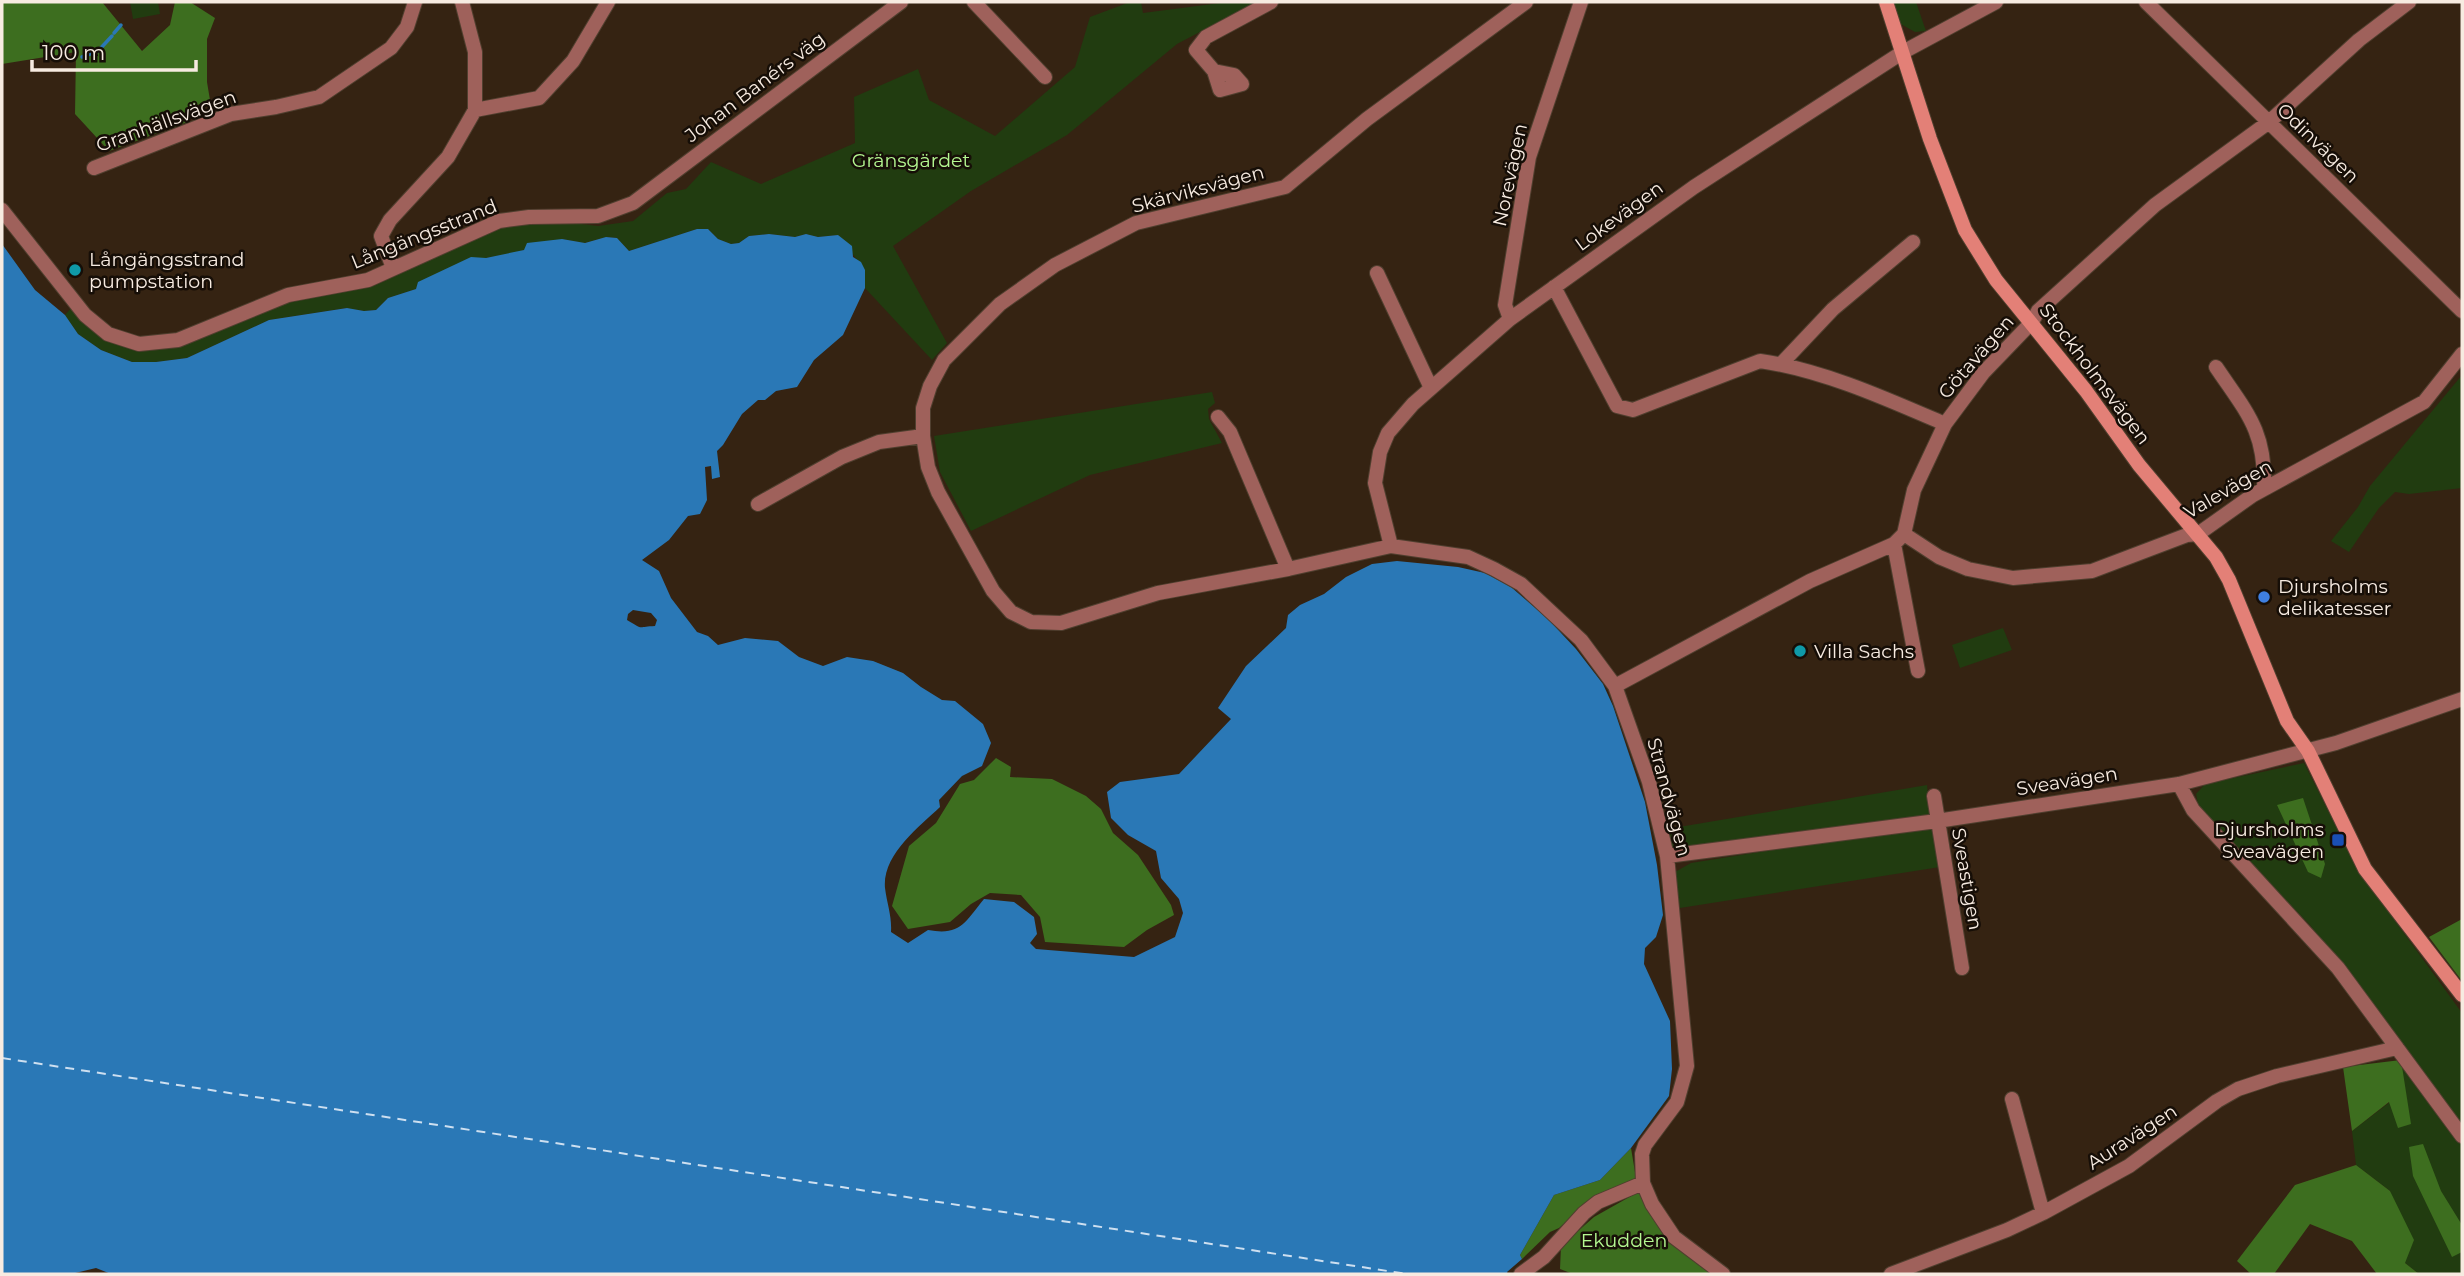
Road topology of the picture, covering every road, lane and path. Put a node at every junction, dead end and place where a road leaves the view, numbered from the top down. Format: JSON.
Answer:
{"nodes":[{"id":1,"x":415,"y":2,"type":"edge"},
{"id":2,"x":462,"y":2,"type":"edge"},
{"id":3,"x":608,"y":2,"type":"edge"},
{"id":4,"x":974,"y":2,"type":"edge"},
{"id":5,"x":1271,"y":2,"type":"edge"},
{"id":6,"x":1527,"y":2,"type":"edge"},
{"id":7,"x":1581,"y":2,"type":"edge"},
{"id":8,"x":1886,"y":2,"type":"edge"},
{"id":9,"x":1996,"y":2,"type":"edge"},
{"id":10,"x":2146,"y":2,"type":"edge"},
{"id":11,"x":2409,"y":2,"type":"edge"},
{"id":12,"x":895,"y":4,"type":"edge"},
{"id":13,"x":1903,"y":52,"type":"junction"},
{"id":14,"x":1214,"y":71,"type":"dead end"},
{"id":15,"x":1045,"y":77,"type":"dead end"},
{"id":16,"x":475,"y":110,"type":"junction"},
{"id":17,"x":2269,"y":122,"type":"junction"},
{"id":18,"x":94,"y":168,"type":"dead end"},
{"id":19,"x":633,"y":203,"type":"joint"},
{"id":20,"x":2,"y":210,"type":"edge"},
{"id":21,"x":1913,"y":242,"type":"dead end"},
{"id":22,"x":393,"y":268,"type":"junction"},
{"id":23,"x":1377,"y":273,"type":"dead end"},
{"id":24,"x":1554,"y":287,"type":"junction"},
{"id":25,"x":2462,"y":311,"type":"edge"},
{"id":26,"x":1510,"y":319,"type":"junction"},
{"id":27,"x":2032,"y":322,"type":"junction"},
{"id":28,"x":2462,"y":354,"type":"edge"},
{"id":29,"x":1781,"y":364,"type":"junction"},
{"id":30,"x":2216,"y":368,"type":"dead end"},
{"id":31,"x":1431,"y":388,"type":"junction"},
{"id":32,"x":1218,"y":417,"type":"dead end"},
{"id":33,"x":1945,"y":424,"type":"junction"},
{"id":34,"x":923,"y":436,"type":"junction"},
{"id":35,"x":2264,"y":489,"type":"junction"},
{"id":36,"x":758,"y":504,"type":"dead end"},
{"id":37,"x":2198,"y":534,"type":"junction"},
{"id":38,"x":1899,"y":539,"type":"junction"},
{"id":39,"x":1391,"y":545,"type":"junction"},
{"id":40,"x":1288,"y":569,"type":"junction"},
{"id":41,"x":1918,"y":671,"type":"dead end"},
{"id":42,"x":1615,"y":686,"type":"junction"},
{"id":43,"x":2462,"y":699,"type":"edge"},
{"id":44,"x":2308,"y":751,"type":"junction"},
{"id":45,"x":2179,"y":784,"type":"junction"},
{"id":46,"x":1934,"y":796,"type":"dead end"},
{"id":47,"x":1937,"y":821,"type":"junction"},
{"id":48,"x":1667,"y":856,"type":"junction"},
{"id":49,"x":1962,"y":968,"type":"dead end"},
{"id":50,"x":2462,"y":995,"type":"edge"},
{"id":51,"x":2397,"y":1048,"type":"junction"},
{"id":52,"x":2012,"y":1099,"type":"dead end"},
{"id":53,"x":2462,"y":1136,"type":"edge"},
{"id":54,"x":1643,"y":1182,"type":"junction"},
{"id":55,"x":2043,"y":1213,"type":"junction"},
{"id":56,"x":1521,"y":1274,"type":"edge"},
{"id":57,"x":1723,"y":1274,"type":"edge"},
{"id":58,"x":1891,"y":1274,"type":"edge"}],
"edges":[{"from":1,"to":18,"type":"street","name":"Granhällsvägen"},
{"from":2,"to":16,"type":"street"},
{"from":3,"to":16,"type":"street"},
{"from":4,"to":15,"type":"street"},
{"from":5,"to":14,"type":"street"},
{"from":6,"to":34,"type":"street","name":"Skärviksvägen"},
{"from":7,"to":26,"type":"street","name":"Norevägen"},
{"from":8,"to":13,"type":"street","name":"Stockholmsvägen"},
{"from":9,"to":13,"type":"street","name":"Lokevägen"},
{"from":10,"to":17,"type":"street","name":"Odinvägen"},
{"from":11,"to":17,"type":"street","name":"Götavägen"},
{"from":12,"to":19,"type":"street","name":"Johan Banérs väg"},
{"from":13,"to":24,"type":"street","name":"Lokevägen"},
{"from":13,"to":27,"type":"street","name":"Stockholmsvägen"},
{"from":16,"to":22,"type":"street"},
{"from":17,"to":25,"type":"street","name":"Odinvägen"},
{"from":17,"to":27,"type":"street","name":"Götavägen"},
{"from":19,"to":22,"type":"street","name":"Långängsstrand"},
{"from":20,"to":22,"type":"street","name":"Långängsstrand"},
{"from":21,"to":29,"type":"street"},
{"from":23,"to":31,"type":"street"},
{"from":24,"to":26,"type":"street","name":"Lokevägen"},
{"from":24,"to":29,"type":"street"},
{"from":26,"to":31,"type":"street","name":"Lokevägen"},
{"from":27,"to":33,"type":"street","name":"Götavägen"},
{"from":27,"to":37,"type":"street","name":"Stockholmsvägen"},
{"from":28,"to":35,"type":"street","name":"Valevägen"},
{"from":29,"to":33,"type":"street"},
{"from":30,"to":35,"type":"street"},
{"from":31,"to":39,"type":"street","name":"Lokevägen"},
{"from":32,"to":40,"type":"street"},
{"from":33,"to":38,"type":"street","name":"Götavägen"},
{"from":34,"to":36,"type":"street"},
{"from":34,"to":40,"type":"street","name":"Skärviksvägen"},
{"from":35,"to":37,"type":"street","name":"Valevägen"},
{"from":37,"to":38,"type":"street","name":"Valevägen"},
{"from":37,"to":44,"type":"street","name":"Stockholmsvägen"},
{"from":38,"to":41,"type":"street"},
{"from":38,"to":42,"type":"street"},
{"from":39,"to":40,"type":"street","name":"Skärviksvägen"},
{"from":39,"to":42,"type":"street","name":"Strandvägen"},
{"from":42,"to":48,"type":"street","name":"Strandvägen"},
{"from":43,"to":44,"type":"street","name":"Sveavägen"},
{"from":44,"to":45,"type":"street","name":"Sveavägen"},
{"from":44,"to":50,"type":"street","name":"Stockholmsvägen"},
{"from":45,"to":47,"type":"street","name":"Sveavägen"},
{"from":45,"to":51,"type":"street"},
{"from":46,"to":47,"type":"street","name":"Sveastigen"},
{"from":47,"to":48,"type":"street","name":"Sveavägen"},
{"from":47,"to":49,"type":"street","name":"Sveastigen"},
{"from":48,"to":54,"type":"street","name":"Strandvägen"},
{"from":51,"to":53,"type":"street"},
{"from":51,"to":55,"type":"street","name":"Auravägen"},
{"from":52,"to":55,"type":"street"},
{"from":54,"to":56,"type":"street"},
{"from":54,"to":57,"type":"street","name":"Strandvägen"},
{"from":55,"to":58,"type":"street","name":"Auravägen"}]}
